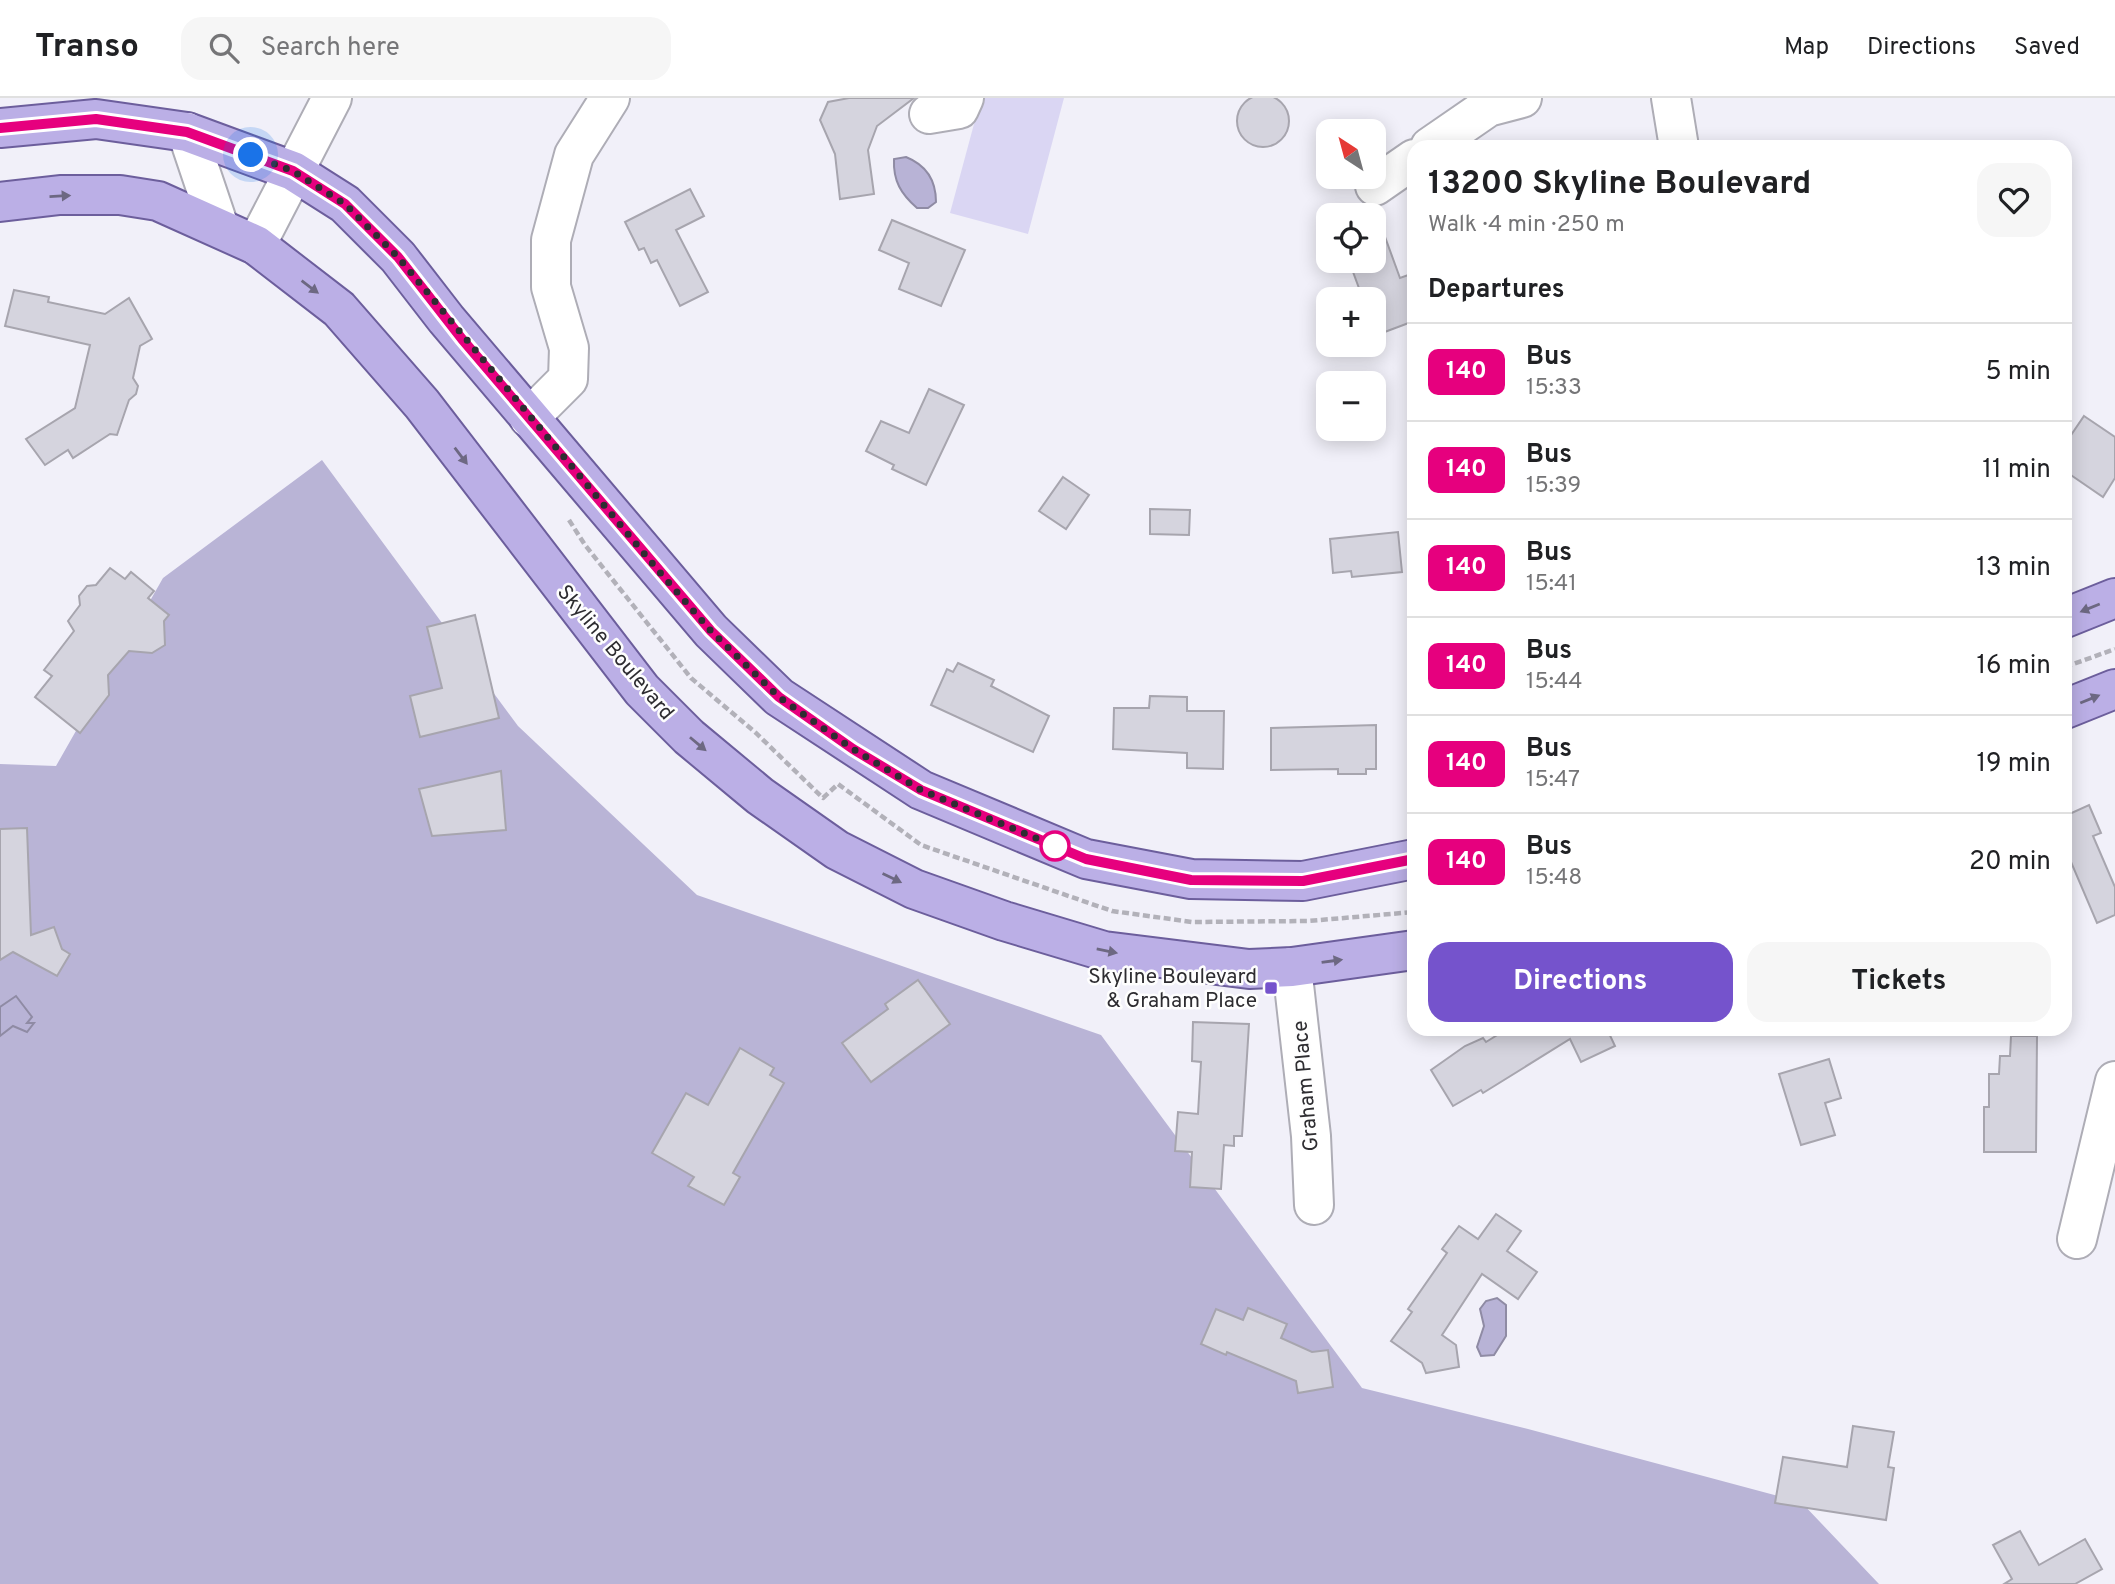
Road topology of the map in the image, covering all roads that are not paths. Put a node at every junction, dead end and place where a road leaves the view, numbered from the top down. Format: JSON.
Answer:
{"nodes":[{"id":1,"x":332,"y":98,"type":"edge"},
{"id":2,"x":610,"y":98,"type":"edge"},
{"id":3,"x":964,"y":98,"type":"edge"},
{"id":4,"x":1522,"y":98,"type":"edge"},
{"id":5,"x":1671,"y":98,"type":"edge"},
{"id":6,"x":929,"y":114,"type":"dead end"},
{"id":7,"x":0,"y":128,"type":"edge"},
{"id":8,"x":187,"y":132,"type":"junction"},
{"id":9,"x":1440,"y":140,"type":"edge"},
{"id":10,"x":1678,"y":140,"type":"edge"},
{"id":11,"x":1407,"y":164,"type":"edge"},
{"id":12,"x":293,"y":171,"type":"junction"},
{"id":13,"x":1386,"y":178,"type":"edge"},
{"id":14,"x":0,"y":202,"type":"edge"},
{"id":15,"x":219,"y":227,"type":"junction"},
{"id":16,"x":256,"y":245,"type":"junction"},
{"id":17,"x":528,"y":418,"type":"junction"},
{"id":18,"x":2115,"y":598,"type":"edge"},
{"id":19,"x":2072,"y":615,"type":"edge"},
{"id":20,"x":2115,"y":688,"type":"edge"},
{"id":21,"x":2072,"y":706,"type":"edge"},
{"id":22,"x":1407,"y":860,"type":"edge"},
{"id":23,"x":1407,"y":951,"type":"edge"},
{"id":24,"x":1292,"y":967,"type":"junction"},
{"id":25,"x":2115,"y":1081,"type":"edge"},
{"id":26,"x":1314,"y":1205,"type":"dead end"},
{"id":27,"x":2077,"y":1239,"type":"dead end"}],
"edges":[{"from":1,"to":12,"type":"street"},
{"from":2,"to":17,"type":"street"},
{"from":3,"to":6,"type":"street"},
{"from":4,"to":9,"type":"street"},
{"from":5,"to":10,"type":"street"},
{"from":7,"to":8,"type":"main road"},
{"from":8,"to":12,"type":"main road"},
{"from":8,"to":15,"type":"street"},
{"from":11,"to":13,"type":"street"},
{"from":12,"to":16,"type":"street"},
{"from":12,"to":17,"type":"main road"},
{"from":14,"to":15,"type":"main road","name":"Skyline Boulevard","one_way":true},
{"from":15,"to":16,"type":"main road","name":"Skyline Boulevard"},
{"from":16,"to":24,"type":"main road","name":"Skyline Boulevard","one_way":true},
{"from":17,"to":22,"type":"main road"},
{"from":18,"to":19,"type":"main road","one_way":true},
{"from":21,"to":20,"type":"main road","one_way":true},
{"from":24,"to":23,"type":"main road","name":"Skyline Boulevard","one_way":true},
{"from":24,"to":26,"type":"street","name":"Graham Place"},
{"from":25,"to":27,"type":"street"}]}
